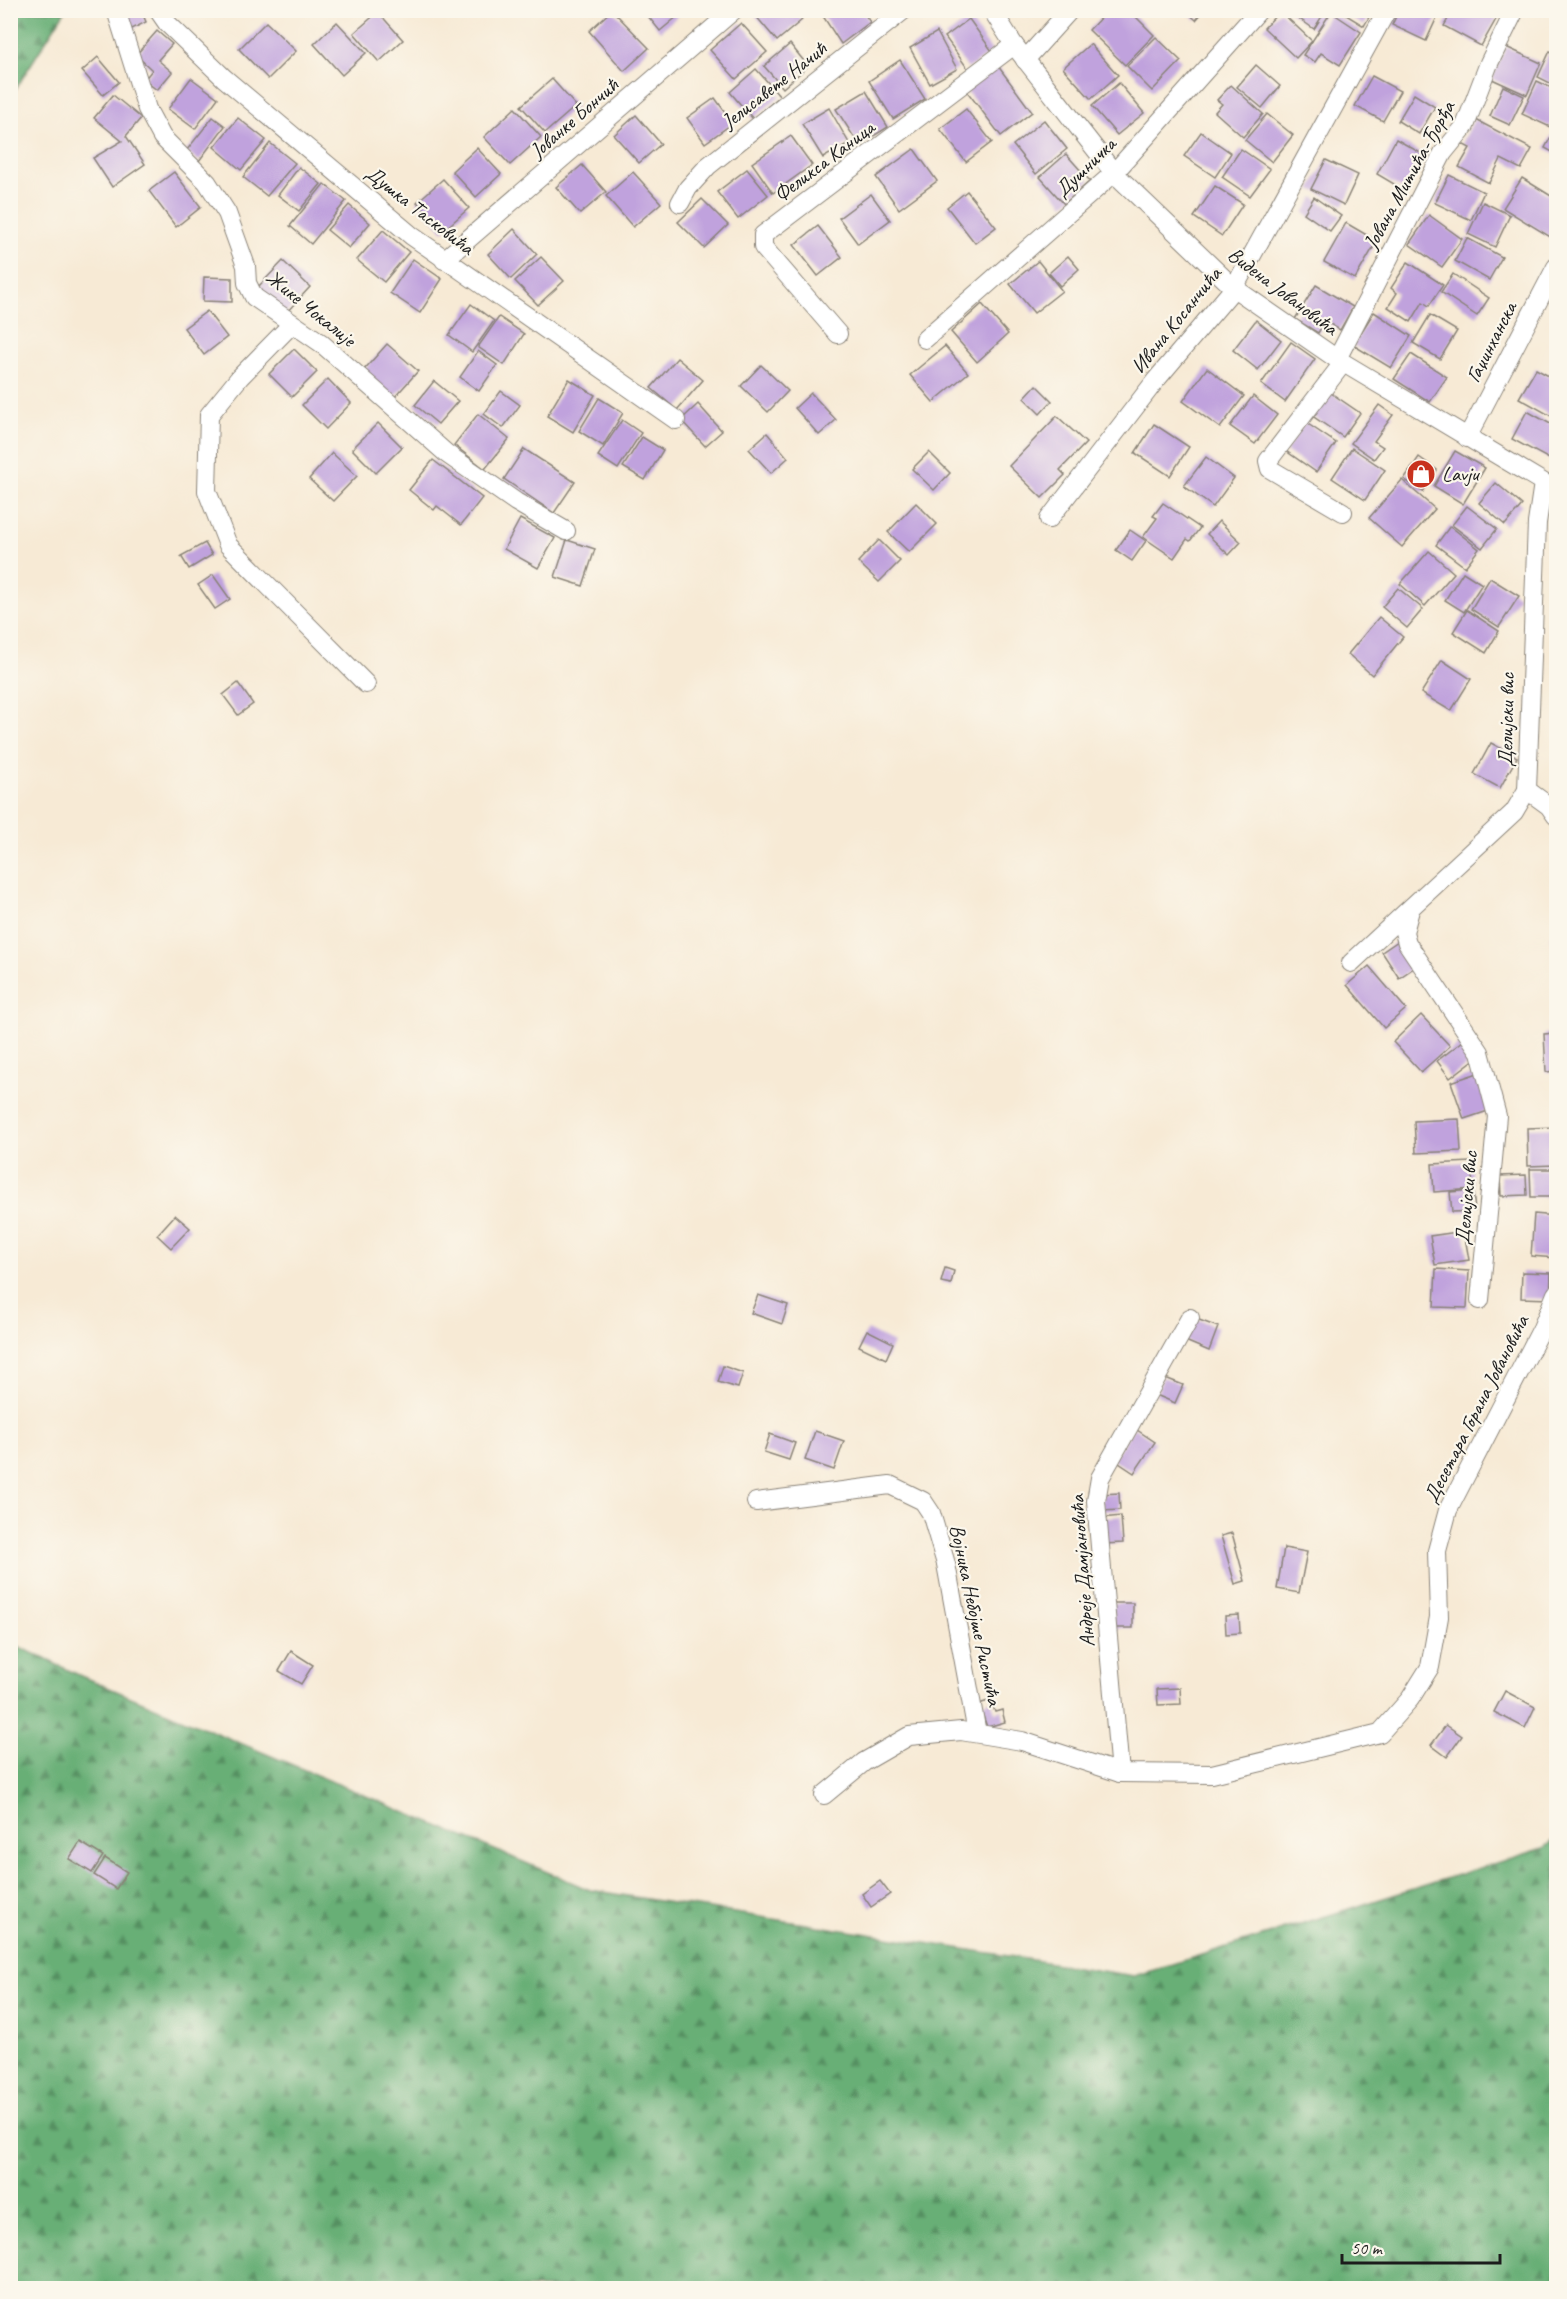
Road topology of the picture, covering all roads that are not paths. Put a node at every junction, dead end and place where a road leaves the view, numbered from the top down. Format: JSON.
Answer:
{"nodes":[{"id":1,"x":116,"y":10,"type":"edge"},
{"id":2,"x":158,"y":10,"type":"edge"},
{"id":3,"x":735,"y":10,"type":"edge"},
{"id":4,"x":904,"y":10,"type":"edge"},
{"id":5,"x":992,"y":10,"type":"edge"},
{"id":6,"x":1070,"y":10,"type":"edge"},
{"id":7,"x":1259,"y":10,"type":"edge"},
{"id":8,"x":1387,"y":10,"type":"edge"},
{"id":9,"x":1515,"y":10,"type":"edge"},
{"id":10,"x":1014,"y":45,"type":"junction"},
{"id":11,"x":1025,"y":60,"type":"junction"},
{"id":12,"x":1114,"y":173,"type":"junction"},
{"id":13,"x":680,"y":203,"type":"dead end"},
{"id":14,"x":444,"y":260,"type":"junction"},
{"id":15,"x":1557,"y":267,"type":"edge"},
{"id":16,"x":1234,"y":288,"type":"junction"},
{"id":17,"x":292,"y":324,"type":"junction"},
{"id":18,"x":838,"y":334,"type":"dead end"},
{"id":19,"x":925,"y":339,"type":"dead end"},
{"id":20,"x":1340,"y":361,"type":"junction"},
{"id":21,"x":676,"y":420,"type":"dead end"},
{"id":22,"x":1467,"y":438,"type":"junction"},
{"id":23,"x":1550,"y":486,"type":"edge"},
{"id":24,"x":1342,"y":512,"type":"dead end"},
{"id":25,"x":1050,"y":519,"type":"dead end"},
{"id":26,"x":566,"y":531,"type":"dead end"},
{"id":27,"x":366,"y":684,"type":"dead end"},
{"id":28,"x":1527,"y":790,"type":"junction"},
{"id":29,"x":1557,"y":816,"type":"edge"},
{"id":30,"x":1410,"y":910,"type":"junction"},
{"id":31,"x":1351,"y":963,"type":"dead end"},
{"id":32,"x":1557,"y":1294,"type":"edge"},
{"id":33,"x":1480,"y":1300,"type":"dead end"},
{"id":34,"x":1190,"y":1318,"type":"dead end"},
{"id":35,"x":756,"y":1502,"type":"dead end"},
{"id":36,"x":977,"y":1733,"type":"junction"},
{"id":37,"x":1120,"y":1773,"type":"junction"},
{"id":38,"x":824,"y":1796,"type":"dead end"}],
"edges":[{"from":1,"to":17,"type":"street","name":"Жике Чокалије"},
{"from":2,"to":14,"type":"street","name":"Душка Тасковића"},
{"from":3,"to":14,"type":"street","name":"Јованке Бончић"},
{"from":4,"to":13,"type":"street","name":"Јелисавете Начић"},
{"from":5,"to":10,"type":"street","name":"Видена Јовановића"},
{"from":6,"to":11,"type":"street"},
{"from":7,"to":12,"type":"street","name":"Душничка"},
{"from":8,"to":16,"type":"street","name":"Ивана Косанчића"},
{"from":9,"to":20,"type":"street","name":"Јована Митића-Ђорђа"},
{"from":10,"to":11,"type":"street","name":"Видена Јовановића"},
{"from":10,"to":18,"type":"street","name":"Феликса Каница"},
{"from":11,"to":12,"type":"street","name":"Видена Јовановића"},
{"from":12,"to":16,"type":"street","name":"Видена Јовановића"},
{"from":12,"to":19,"type":"street","name":"Душничка"},
{"from":14,"to":21,"type":"street","name":"Душка Тасковића"},
{"from":15,"to":22,"type":"street","name":"Гаџинханска"},
{"from":16,"to":20,"type":"street","name":"Видена Јовановића"},
{"from":16,"to":25,"type":"street","name":"Ивана Косанчића"},
{"from":17,"to":26,"type":"street","name":"Жике Чокалије"},
{"from":17,"to":27,"type":"street"},
{"from":20,"to":22,"type":"street","name":"Видена Јовановића"},
{"from":20,"to":24,"type":"street","name":"Јована Митића-Ђорђа"},
{"from":22,"to":23,"type":"street","name":"Видена Јовановића"},
{"from":23,"to":28,"type":"street","name":"Делијски вис"},
{"from":28,"to":29,"type":"street"},
{"from":28,"to":30,"type":"street","name":"Делијски вис"},
{"from":30,"to":31,"type":"street","name":"Делијски вис"},
{"from":30,"to":33,"type":"street","name":"Делијски вис"},
{"from":32,"to":37,"type":"street","name":"Десетара Горана Јовановића"},
{"from":34,"to":37,"type":"street","name":"Андреје Дамјановића"},
{"from":35,"to":36,"type":"street","name":"Војника Небојше Ристића"},
{"from":36,"to":37,"type":"street","name":"Десетара Горана Јовановића"},
{"from":36,"to":38,"type":"street","name":"Десетара Горана Јовановића"}]}
